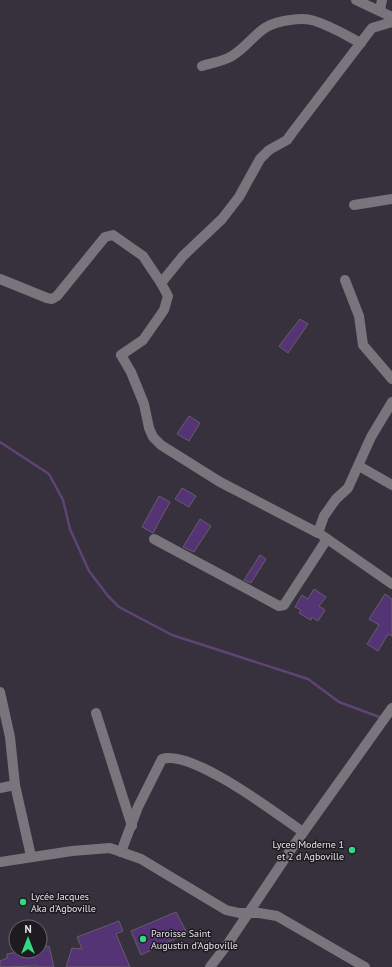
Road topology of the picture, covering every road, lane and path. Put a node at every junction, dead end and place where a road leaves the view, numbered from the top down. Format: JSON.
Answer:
{"nodes":[{"id":1,"x":356,"y":0,"type":"edge"},
{"id":2,"x":381,"y":5,"type":"edge"},
{"id":3,"x":392,"y":17,"type":"edge"},
{"id":4,"x":392,"y":22,"type":"edge"},
{"id":5,"x":361,"y":43,"type":"junction"},
{"id":6,"x":202,"y":66,"type":"dead end"},
{"id":7,"x":392,"y":199,"type":"edge"},
{"id":8,"x":354,"y":205,"type":"dead end"},
{"id":9,"x":0,"y":279,"type":"edge"},
{"id":10,"x":345,"y":280,"type":"dead end"},
{"id":11,"x":161,"y":283,"type":"junction"},
{"id":12,"x":392,"y":379,"type":"edge"},
{"id":13,"x":392,"y":402,"type":"edge"},
{"id":14,"x":360,"y":466,"type":"junction"},
{"id":15,"x":392,"y":485,"type":"edge"},
{"id":16,"x":318,"y":533,"type":"junction"},
{"id":17,"x":154,"y":539,"type":"dead end"},
{"id":18,"x":327,"y":539,"type":"junction"},
{"id":19,"x":392,"y":584,"type":"edge"},
{"id":20,"x":0,"y":692,"type":"edge"},
{"id":21,"x":392,"y":708,"type":"edge"},
{"id":22,"x":96,"y":713,"type":"dead end"},
{"id":23,"x":15,"y":786,"type":"junction"},
{"id":24,"x":0,"y":788,"type":"edge"},
{"id":25,"x":132,"y":826,"type":"junction"},
{"id":26,"x":303,"y":832,"type":"junction"},
{"id":27,"x":122,"y":852,"type":"junction"},
{"id":28,"x":31,"y":856,"type":"junction"},
{"id":29,"x":0,"y":862,"type":"edge"},
{"id":30,"x":247,"y":913,"type":"junction"},
{"id":31,"x":210,"y":967,"type":"edge"},
{"id":32,"x":365,"y":967,"type":"edge"}],
"edges":[{"from":1,"to":2,"type":"street"},
{"from":2,"to":3,"type":"street"},
{"from":4,"to":5,"type":"street"},
{"from":5,"to":6,"type":"street"},
{"from":5,"to":11,"type":"street"},
{"from":7,"to":8,"type":"street"},
{"from":9,"to":11,"type":"street"},
{"from":10,"to":12,"type":"street"},
{"from":11,"to":16,"type":"street"},
{"from":13,"to":14,"type":"street"},
{"from":14,"to":15,"type":"street"},
{"from":14,"to":16,"type":"street"},
{"from":16,"to":18,"type":"street"},
{"from":17,"to":18,"type":"street"},
{"from":18,"to":19,"type":"street"},
{"from":20,"to":23,"type":"street"},
{"from":21,"to":26,"type":"street"},
{"from":22,"to":25,"type":"street"},
{"from":23,"to":24,"type":"street"},
{"from":23,"to":28,"type":"street"},
{"from":25,"to":26,"type":"street"},
{"from":25,"to":27,"type":"street"},
{"from":26,"to":30,"type":"street"},
{"from":27,"to":28,"type":"street"},
{"from":27,"to":30,"type":"street"},
{"from":28,"to":29,"type":"street"},
{"from":30,"to":31,"type":"street"},
{"from":30,"to":32,"type":"street"}]}
